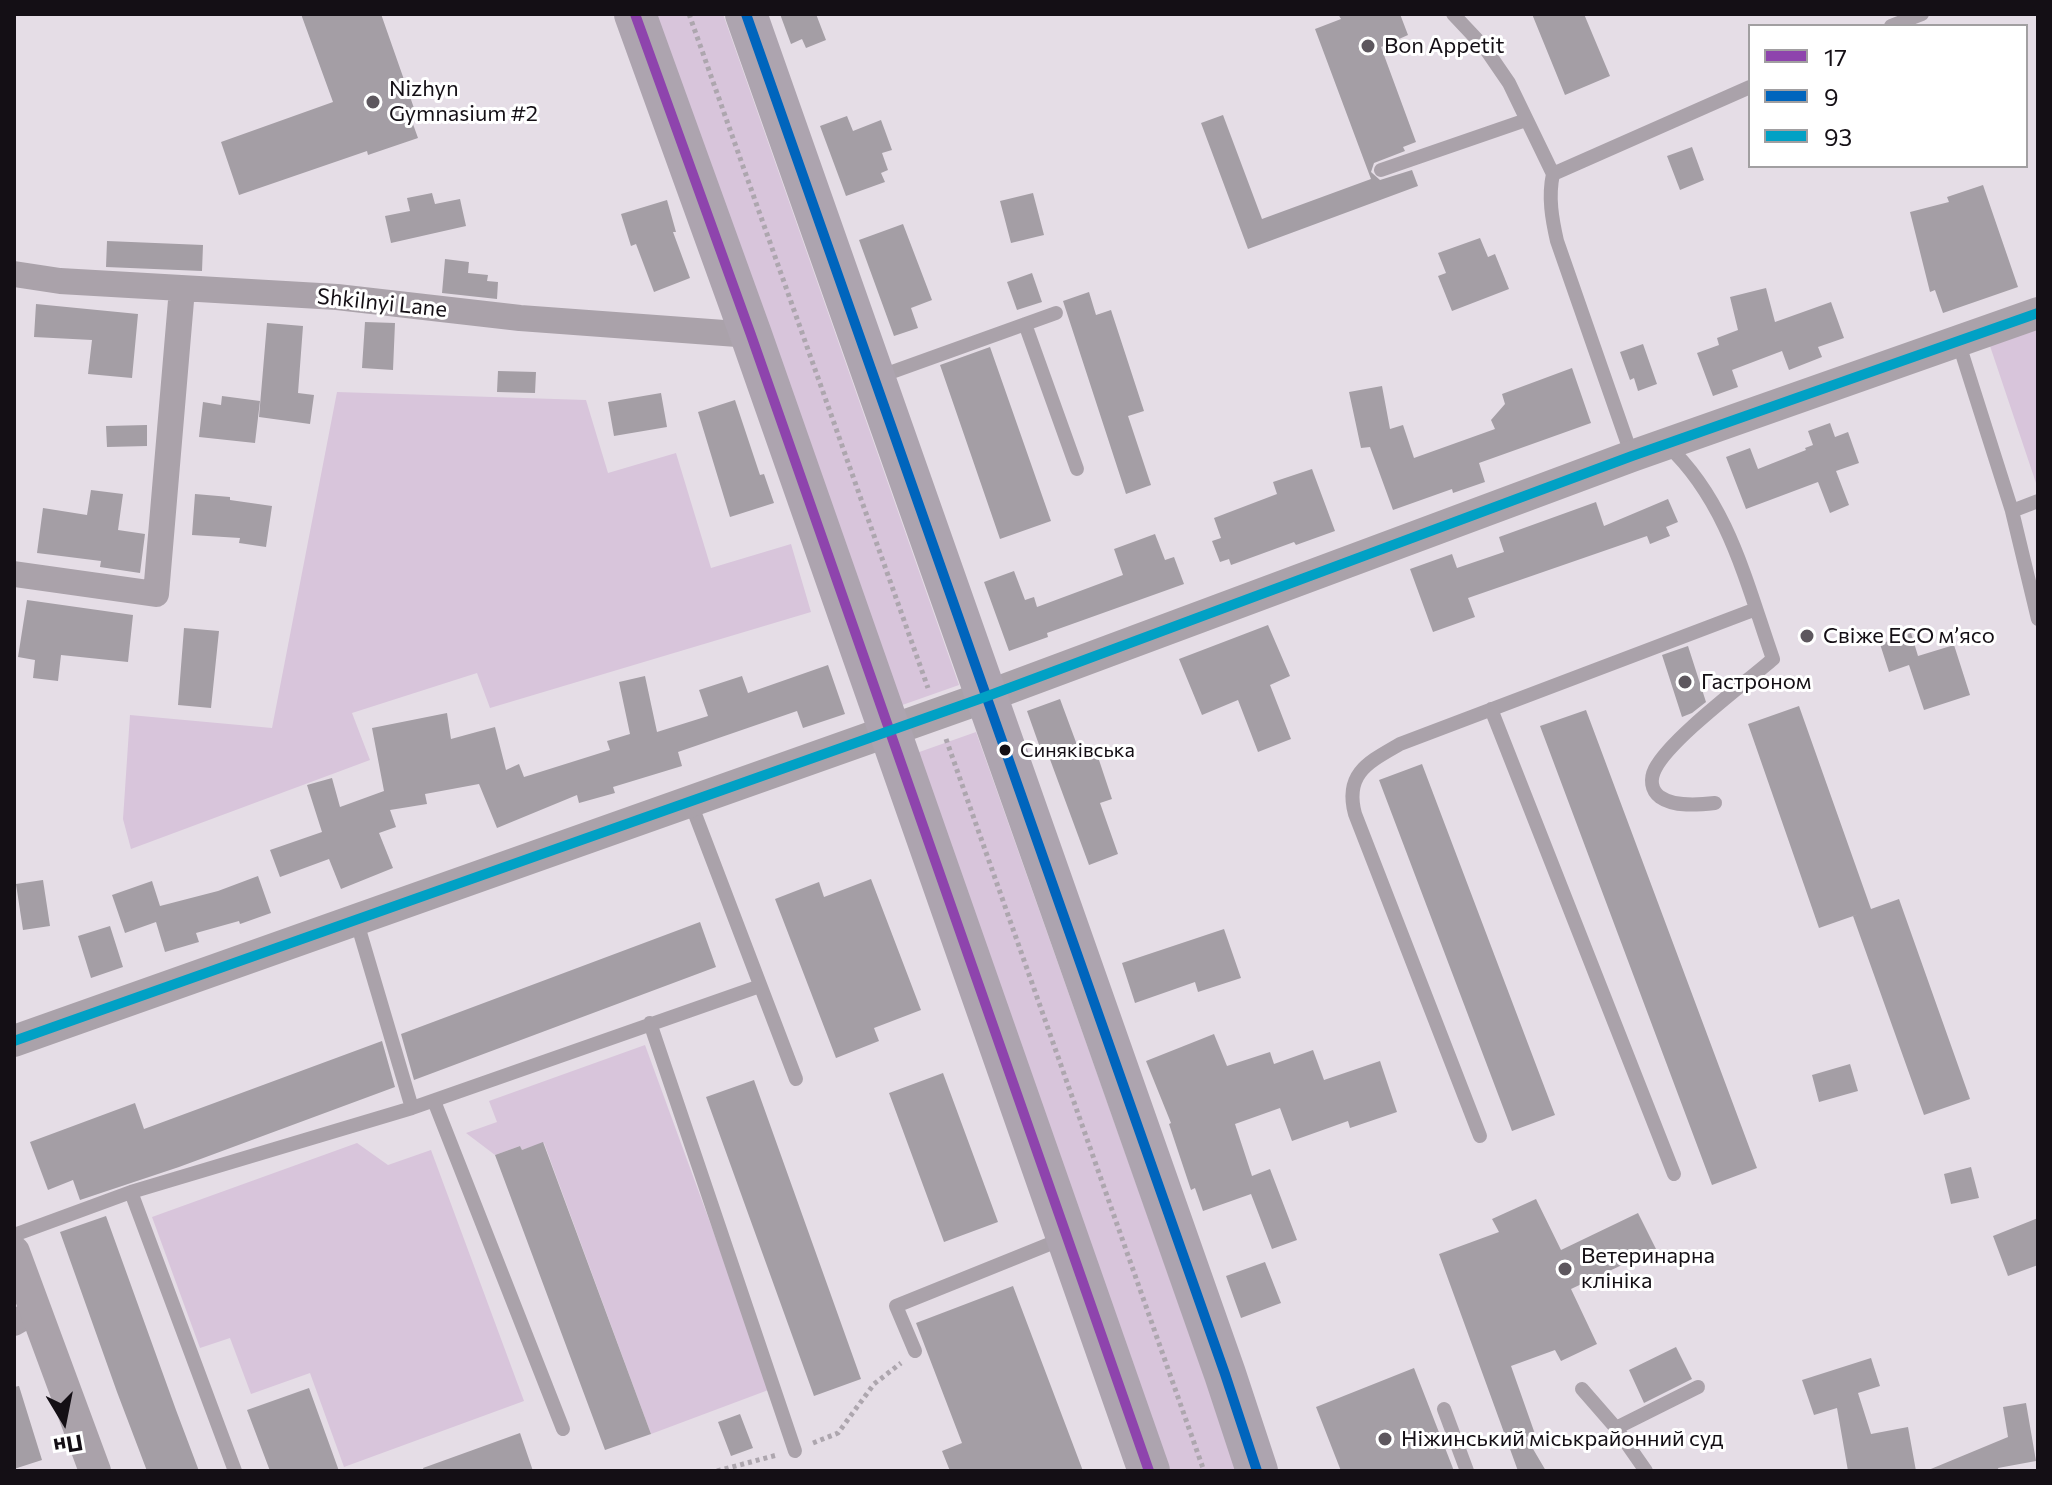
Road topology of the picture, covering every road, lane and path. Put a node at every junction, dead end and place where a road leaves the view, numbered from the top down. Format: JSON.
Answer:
{"nodes":[{"id":1,"x":635,"y":14,"type":"edge"},
{"id":2,"x":746,"y":14,"type":"edge"},
{"id":3,"x":1453,"y":14,"type":"edge"},
{"id":4,"x":1922,"y":14,"type":"edge"},
{"id":5,"x":1896,"y":24,"type":"edge"},
{"id":6,"x":1748,"y":88,"type":"edge"},
{"id":7,"x":1526,"y":120,"type":"junction"},
{"id":8,"x":1381,"y":170,"type":"dead end"},
{"id":9,"x":1553,"y":174,"type":"junction"},
{"id":10,"x":14,"y":274,"type":"edge"},
{"id":11,"x":182,"y":289,"type":"junction"},
{"id":12,"x":1056,"y":313,"type":"dead end"},
{"id":13,"x":2038,"y":313,"type":"edge"},
{"id":14,"x":1025,"y":324,"type":"junction"},
{"id":15,"x":751,"y":335,"type":"junction"},
{"id":16,"x":1958,"y":341,"type":"junction"},
{"id":17,"x":874,"y":379,"type":"junction"},
{"id":18,"x":1666,"y":443,"type":"junction"},
{"id":19,"x":1632,"y":456,"type":"junction"},
{"id":20,"x":1077,"y":469,"type":"dead end"},
{"id":21,"x":2038,"y":501,"type":"edge"},
{"id":22,"x":2012,"y":511,"type":"junction"},
{"id":23,"x":14,"y":574,"type":"edge"},
{"id":24,"x":1756,"y":609,"type":"junction"},
{"id":25,"x":2038,"y":619,"type":"edge"},
{"id":26,"x":985,"y":697,"type":"junction"},
{"id":27,"x":1491,"y":709,"type":"junction"},
{"id":28,"x":888,"y":731,"type":"junction"},
{"id":29,"x":690,"y":801,"type":"junction"},
{"id":30,"x":1715,"y":803,"type":"dead end"},
{"id":31,"x":356,"y":919,"type":"junction"},
{"id":32,"x":760,"y":986,"type":"junction"},
{"id":33,"x":650,"y":1023,"type":"junction"},
{"id":34,"x":14,"y":1041,"type":"edge"},
{"id":35,"x":796,"y":1079,"type":"dead end"},
{"id":36,"x":434,"y":1101,"type":"junction"},
{"id":37,"x":412,"y":1108,"type":"junction"},
{"id":38,"x":1480,"y":1136,"type":"dead end"},
{"id":39,"x":1674,"y":1174,"type":"dead end"},
{"id":40,"x":131,"y":1192,"type":"junction"},
{"id":41,"x":14,"y":1235,"type":"edge"},
{"id":42,"x":1067,"y":1237,"type":"junction"},
{"id":43,"x":14,"y":1252,"type":"edge"},
{"id":44,"x":24,"y":1317,"type":"edge"},
{"id":45,"x":915,"y":1351,"type":"joint"},
{"id":46,"x":1698,"y":1387,"type":"dead end"},
{"id":47,"x":1582,"y":1389,"type":"dead end"},
{"id":48,"x":1444,"y":1409,"type":"dead end"},
{"id":49,"x":1616,"y":1428,"type":"junction"},
{"id":50,"x":563,"y":1429,"type":"dead end"},
{"id":51,"x":795,"y":1451,"type":"junction"},
{"id":52,"x":95,"y":1471,"type":"edge"},
{"id":53,"x":235,"y":1471,"type":"edge"},
{"id":54,"x":717,"y":1471,"type":"edge"},
{"id":55,"x":1149,"y":1471,"type":"edge"},
{"id":56,"x":1257,"y":1471,"type":"edge"},
{"id":57,"x":1467,"y":1471,"type":"edge"},
{"id":58,"x":1646,"y":1471,"type":"edge"}],
"edges":[{"from":1,"to":15,"type":"main road"},
{"from":2,"to":17,"type":"main road"},
{"from":3,"to":7,"type":"lane"},
{"from":4,"to":5,"type":"lane"},
{"from":6,"to":9,"type":"lane"},
{"from":7,"to":8,"type":"lane"},
{"from":7,"to":9,"type":"lane"},
{"from":9,"to":19,"type":"lane"},
{"from":10,"to":11,"type":"street","name":"Shkilnyi Lane"},
{"from":11,"to":15,"type":"street","name":"Shkilnyi Lane"},
{"from":11,"to":23,"type":"street"},
{"from":12,"to":14,"type":"lane"},
{"from":13,"to":16,"type":"street"},
{"from":14,"to":17,"type":"lane"},
{"from":14,"to":20,"type":"lane"},
{"from":15,"to":28,"type":"main road"},
{"from":16,"to":18,"type":"street"},
{"from":16,"to":22,"type":"lane"},
{"from":17,"to":26,"type":"main road"},
{"from":18,"to":19,"type":"street"},
{"from":18,"to":24,"type":"lane"},
{"from":19,"to":26,"type":"street"},
{"from":21,"to":22,"type":"lane"},
{"from":22,"to":25,"type":"lane"},
{"from":24,"to":27,"type":"lane"},
{"from":24,"to":30,"type":"lane"},
{"from":26,"to":28,"type":"street"},
{"from":26,"to":56,"type":"main road"},
{"from":27,"to":38,"type":"lane"},
{"from":27,"to":39,"type":"lane"},
{"from":28,"to":29,"type":"street"},
{"from":28,"to":42,"type":"main road"},
{"from":29,"to":31,"type":"street"},
{"from":29,"to":32,"type":"lane"},
{"from":31,"to":34,"type":"street"},
{"from":31,"to":37,"type":"lane"},
{"from":32,"to":33,"type":"lane"},
{"from":32,"to":35,"type":"lane"},
{"from":33,"to":36,"type":"lane"},
{"from":33,"to":51,"type":"lane"},
{"from":36,"to":37,"type":"lane"},
{"from":36,"to":50,"type":"lane"},
{"from":37,"to":40,"type":"lane"},
{"from":40,"to":41,"type":"lane"},
{"from":40,"to":53,"type":"lane"},
{"from":42,"to":45,"type":"lane"},
{"from":42,"to":55,"type":"main road"},
{"from":43,"to":44,"type":"street"},
{"from":44,"to":52,"type":"street"},
{"from":45,"to":51,"type":"path"},
{"from":46,"to":49,"type":"lane"},
{"from":47,"to":49,"type":"lane"},
{"from":48,"to":57,"type":"lane"},
{"from":49,"to":58,"type":"lane"},
{"from":51,"to":54,"type":"path"}]}
